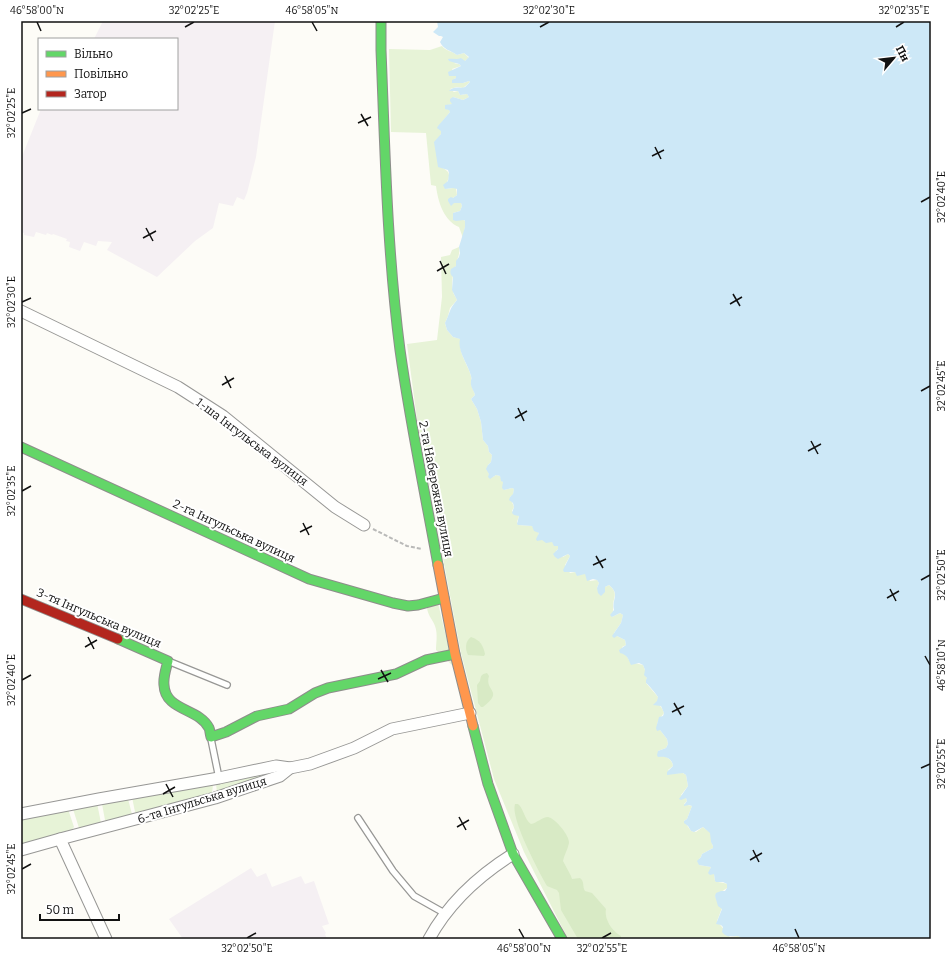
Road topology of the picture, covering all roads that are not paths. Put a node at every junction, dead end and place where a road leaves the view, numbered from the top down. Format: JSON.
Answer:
{"nodes":[{"id":1,"x":381,"y":21,"type":"edge"},
{"id":2,"x":21,"y":311,"type":"edge"},
{"id":3,"x":21,"y":447,"type":"edge"},
{"id":4,"x":364,"y":525,"type":"road end"},
{"id":5,"x":444,"y":598,"type":"junction"},
{"id":6,"x":21,"y":599,"type":"edge"},
{"id":7,"x":455,"y":654,"type":"junction"},
{"id":8,"x":168,"y":661,"type":"junction"},
{"id":9,"x":227,"y":685,"type":"dead end"},
{"id":10,"x":470,"y":713,"type":"junction"},
{"id":11,"x":211,"y":737,"type":"junction"},
{"id":12,"x":290,"y":768,"type":"junction"},
{"id":13,"x":220,"y":778,"type":"junction"},
{"id":14,"x":21,"y":814,"type":"edge"},
{"id":15,"x":358,"y":818,"type":"dead end"},
{"id":16,"x":60,"y":838,"type":"junction"},
{"id":17,"x":21,"y":850,"type":"edge"},
{"id":18,"x":513,"y":854,"type":"junction"},
{"id":19,"x":446,"y":914,"type":"junction"},
{"id":20,"x":106,"y":939,"type":"edge"},
{"id":21,"x":429,"y":939,"type":"edge"},
{"id":22,"x":562,"y":939,"type":"edge"}],
"edges":[{"from":1,"to":5,"type":"street","name":"2-га Набережна вулиця"},
{"from":2,"to":4,"type":"street","name":"1-ша Інгульська вулиця"},
{"from":3,"to":5,"type":"street","name":"2-га Інгульська вулиця"},
{"from":5,"to":7,"type":"street","name":"2-га Набережна вулиця"},
{"from":6,"to":8,"type":"street","name":"3-тя Інгульська вулиця"},
{"from":7,"to":10,"type":"street","name":"2-га Набережна вулиця"},
{"from":7,"to":11,"type":"street"},
{"from":8,"to":9,"type":"lane"},
{"from":8,"to":11,"type":"street","name":"3-тя Інгульська вулиця"},
{"from":10,"to":12,"type":"street","name":"6-та Інгульська вулиця"},
{"from":10,"to":18,"type":"street","name":"2-га Набережна вулиця"},
{"from":11,"to":13,"type":"lane"},
{"from":12,"to":13,"type":"street"},
{"from":12,"to":16,"type":"street","name":"6-та Інгульська вулиця"},
{"from":13,"to":14,"type":"street"},
{"from":15,"to":19,"type":"lane"},
{"from":16,"to":17,"type":"street","name":"6-та Інгульська вулиця"},
{"from":16,"to":20,"type":"street"},
{"from":18,"to":19,"type":"street"},
{"from":18,"to":22,"type":"street","name":"2-га Набережна вулиця"},
{"from":19,"to":21,"type":"street"}]}
